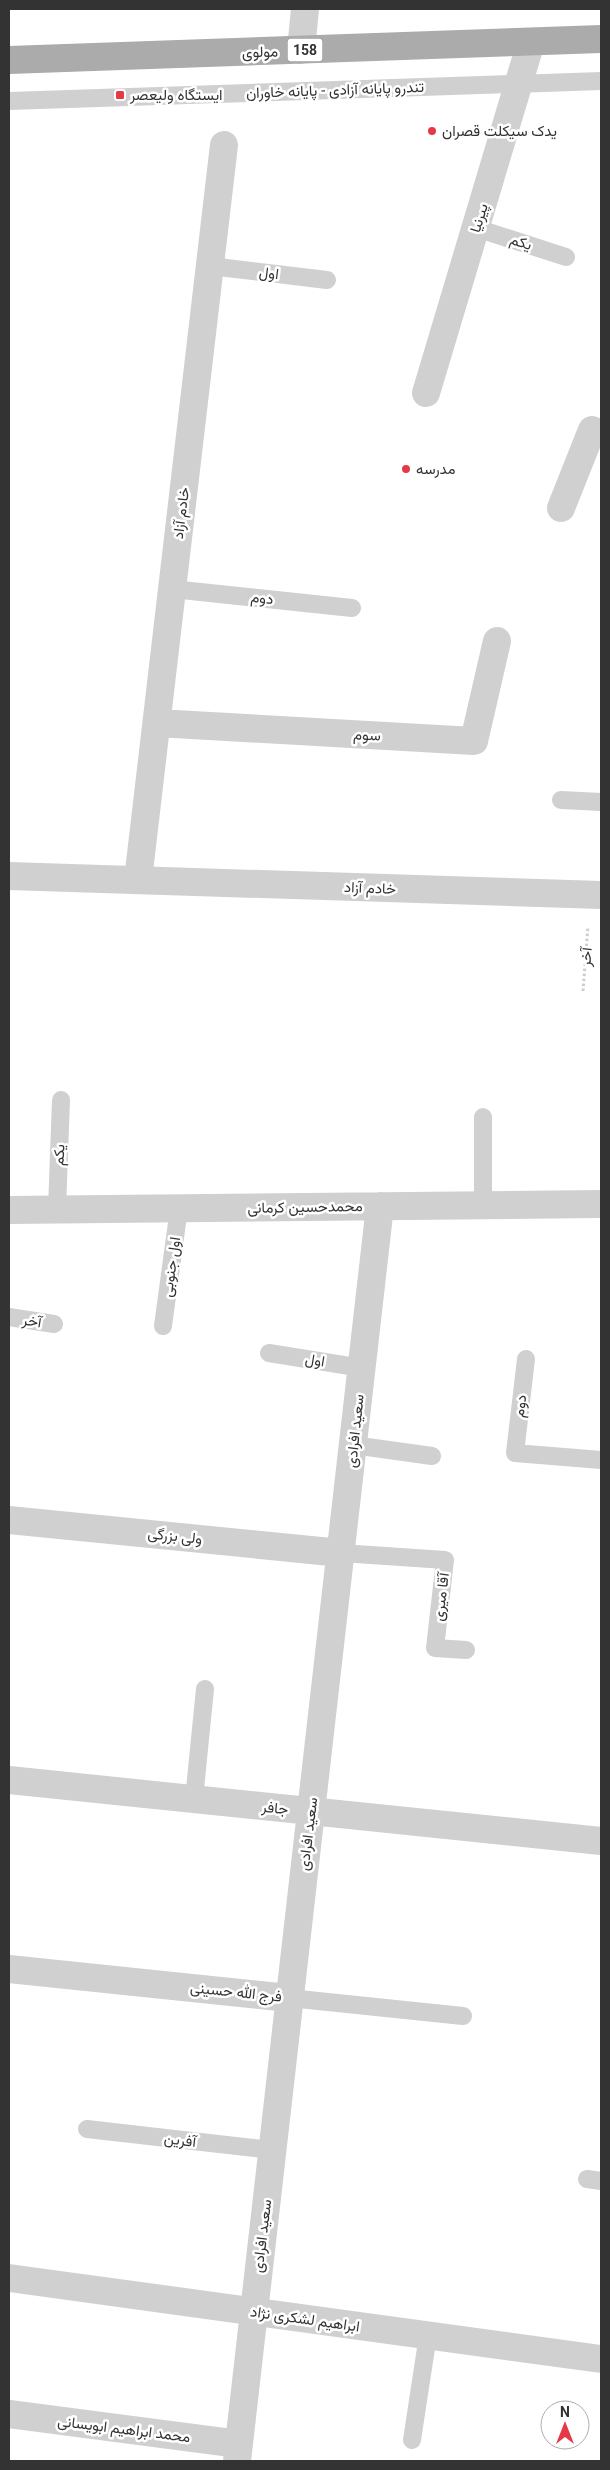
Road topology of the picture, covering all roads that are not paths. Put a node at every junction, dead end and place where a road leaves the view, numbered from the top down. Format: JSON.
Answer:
{"nodes":[{"id":1,"x":305,"y":9,"type":"edge"},
{"id":2,"x":601,"y":40,"type":"edge"},
{"id":3,"x":531,"y":42,"type":"junction"},
{"id":4,"x":301,"y":50,"type":"junction"},
{"id":5,"x":9,"y":60,"type":"edge"},
{"id":6,"x":601,"y":81,"type":"edge"},
{"id":7,"x":520,"y":84,"type":"junction"},
{"id":8,"x":9,"y":101,"type":"edge"},
{"id":9,"x":224,"y":145,"type":"dead end"},
{"id":10,"x":476,"y":228,"type":"junction"},
{"id":11,"x":566,"y":257,"type":"dead end"},
{"id":12,"x":210,"y":266,"type":"junction"},
{"id":13,"x":327,"y":280,"type":"dead end"},
{"id":14,"x":426,"y":394,"type":"dead end"},
{"id":15,"x":596,"y":432,"type":"edge"},
{"id":16,"x":561,"y":508,"type":"dead end"},
{"id":17,"x":172,"y":589,"type":"junction"},
{"id":18,"x":352,"y":608,"type":"dead end"},
{"id":19,"x":497,"y":641,"type":"dead end"},
{"id":20,"x":157,"y":722,"type":"junction"},
{"id":21,"x":561,"y":800,"type":"dead end"},
{"id":22,"x":601,"y":802,"type":"edge"},
{"id":23,"x":9,"y":876,"type":"edge"},
{"id":24,"x":138,"y":880,"type":"junction"},
{"id":25,"x":596,"y":895,"type":"edge"},
{"id":26,"x":61,"y":1100,"type":"dead end"},
{"id":27,"x":483,"y":1117,"type":"dead end"},
{"id":28,"x":601,"y":1204,"type":"edge"},
{"id":29,"x":483,"y":1205,"type":"junction"},
{"id":30,"x":380,"y":1206,"type":"junction"},
{"id":31,"x":179,"y":1208,"type":"junction"},
{"id":32,"x":57,"y":1209,"type":"junction"},
{"id":33,"x":9,"y":1210,"type":"edge"},
{"id":34,"x":9,"y":1317,"type":"edge"},
{"id":35,"x":54,"y":1324,"type":"dead end"},
{"id":36,"x":163,"y":1326,"type":"dead end"},
{"id":37,"x":269,"y":1353,"type":"dead end"},
{"id":38,"x":526,"y":1359,"type":"dead end"},
{"id":39,"x":362,"y":1368,"type":"junction"},
{"id":40,"x":353,"y":1445,"type":"junction"},
{"id":41,"x":432,"y":1456,"type":"dead end"},
{"id":42,"x":601,"y":1460,"type":"edge"},
{"id":43,"x":9,"y":1520,"type":"edge"},
{"id":44,"x":341,"y":1553,"type":"junction"},
{"id":45,"x":466,"y":1650,"type":"dead end"},
{"id":46,"x":205,"y":1689,"type":"dead end"},
{"id":47,"x":9,"y":1780,"type":"edge"},
{"id":48,"x":194,"y":1799,"type":"junction"},
{"id":49,"x":311,"y":1811,"type":"junction"},
{"id":50,"x":601,"y":1841,"type":"edge"},
{"id":51,"x":9,"y":1968,"type":"edge"},
{"id":52,"x":290,"y":1998,"type":"junction"},
{"id":53,"x":463,"y":2016,"type":"dead end"},
{"id":54,"x":87,"y":2129,"type":"dead end"},
{"id":55,"x":272,"y":2150,"type":"junction"},
{"id":56,"x":9,"y":2278,"type":"edge"},
{"id":57,"x":254,"y":2312,"type":"junction"},
{"id":58,"x":428,"y":2335,"type":"junction"},
{"id":59,"x":601,"y":2359,"type":"edge"},
{"id":60,"x":9,"y":2414,"type":"edge"},
{"id":61,"x":412,"y":2440,"type":"dead end"},
{"id":62,"x":238,"y":2452,"type":"edge"}],
"edges":[{"from":1,"to":4,"type":"street"},
{"from":2,"to":3,"type":"main road","name":"مولوی","number":"158"},
{"from":3,"to":4,"type":"main road","name":"مولوی","number":"158"},
{"from":3,"to":7,"type":"street","name":"پیرنیا"},
{"from":4,"to":5,"type":"main road","name":"مولوی","number":"158"},
{"from":6,"to":7,"type":"lane","name":"تندرو پایانه آزادی - پایانه خاوران"},
{"from":7,"to":8,"type":"lane","name":"تندرو پایانه آزادی - پایانه خاوران"},
{"from":7,"to":10,"type":"street","name":"پیرنیا"},
{"from":9,"to":12,"type":"street","name":"خادم آزاد"},
{"from":10,"to":11,"type":"lane","name":"یکم"},
{"from":10,"to":14,"type":"street","name":"پیرنیا"},
{"from":12,"to":13,"type":"lane","name":"اول"},
{"from":12,"to":17,"type":"street","name":"خادم آزاد"},
{"from":15,"to":16,"type":"street"},
{"from":17,"to":18,"type":"lane","name":"دوم"},
{"from":17,"to":20,"type":"street","name":"خادم آزاد"},
{"from":19,"to":20,"type":"street","name":"سوم"},
{"from":20,"to":24,"type":"street","name":"خادم آزاد"},
{"from":21,"to":22,"type":"lane"},
{"from":23,"to":24,"type":"street","name":"خادم آزاد"},
{"from":24,"to":25,"type":"street","name":"خادم آزاد"},
{"from":26,"to":32,"type":"lane","name":"یکم"},
{"from":27,"to":29,"type":"lane"},
{"from":28,"to":29,"type":"street","name":"محمدحسین کرمانی"},
{"from":29,"to":30,"type":"street","name":"محمدحسین کرمانی"},
{"from":30,"to":31,"type":"street","name":"محمدحسین کرمانی"},
{"from":30,"to":39,"type":"street","name":"سعید افرادی"},
{"from":31,"to":32,"type":"street","name":"محمدحسین کرمانی"},
{"from":31,"to":36,"type":"lane","name":"اول جنوبی"},
{"from":32,"to":33,"type":"street","name":"محمدحسین کرمانی"},
{"from":34,"to":35,"type":"lane","name":"آخر"},
{"from":37,"to":39,"type":"lane","name":"اول"},
{"from":38,"to":42,"type":"lane","name":"دوم"},
{"from":39,"to":40,"type":"street","name":"سعید افرادی"},
{"from":40,"to":41,"type":"lane"},
{"from":40,"to":44,"type":"street","name":"سعید افرادی"},
{"from":43,"to":44,"type":"street","name":"ولی بزرگی"},
{"from":44,"to":45,"type":"lane","name":"آقا میری"},
{"from":44,"to":49,"type":"street","name":"سعید افرادی"},
{"from":46,"to":48,"type":"lane"},
{"from":47,"to":48,"type":"street","name":"جافر"},
{"from":48,"to":49,"type":"street","name":"جافر"},
{"from":49,"to":50,"type":"street","name":"جافر"},
{"from":49,"to":52,"type":"street","name":"سعید افرادی"},
{"from":51,"to":52,"type":"street","name":"فرج الله حسینی"},
{"from":52,"to":53,"type":"lane","name":"فرج الله حسینی"},
{"from":52,"to":55,"type":"street","name":"سعید افرادی"},
{"from":54,"to":55,"type":"lane","name":"آفرین"},
{"from":55,"to":57,"type":"street","name":"سعید افرادی"},
{"from":56,"to":57,"type":"street","name":"ابراهیم لشکری نژاد"},
{"from":57,"to":58,"type":"street","name":"ابراهیم لشکری نژاد"},
{"from":57,"to":62,"type":"street","name":"سعید افرادی"},
{"from":58,"to":59,"type":"street","name":"ابراهیم لشکری نژاد"},
{"from":58,"to":61,"type":"lane"},
{"from":60,"to":62,"type":"street","name":"محمد ابراهیم ابویسانی"}]}
